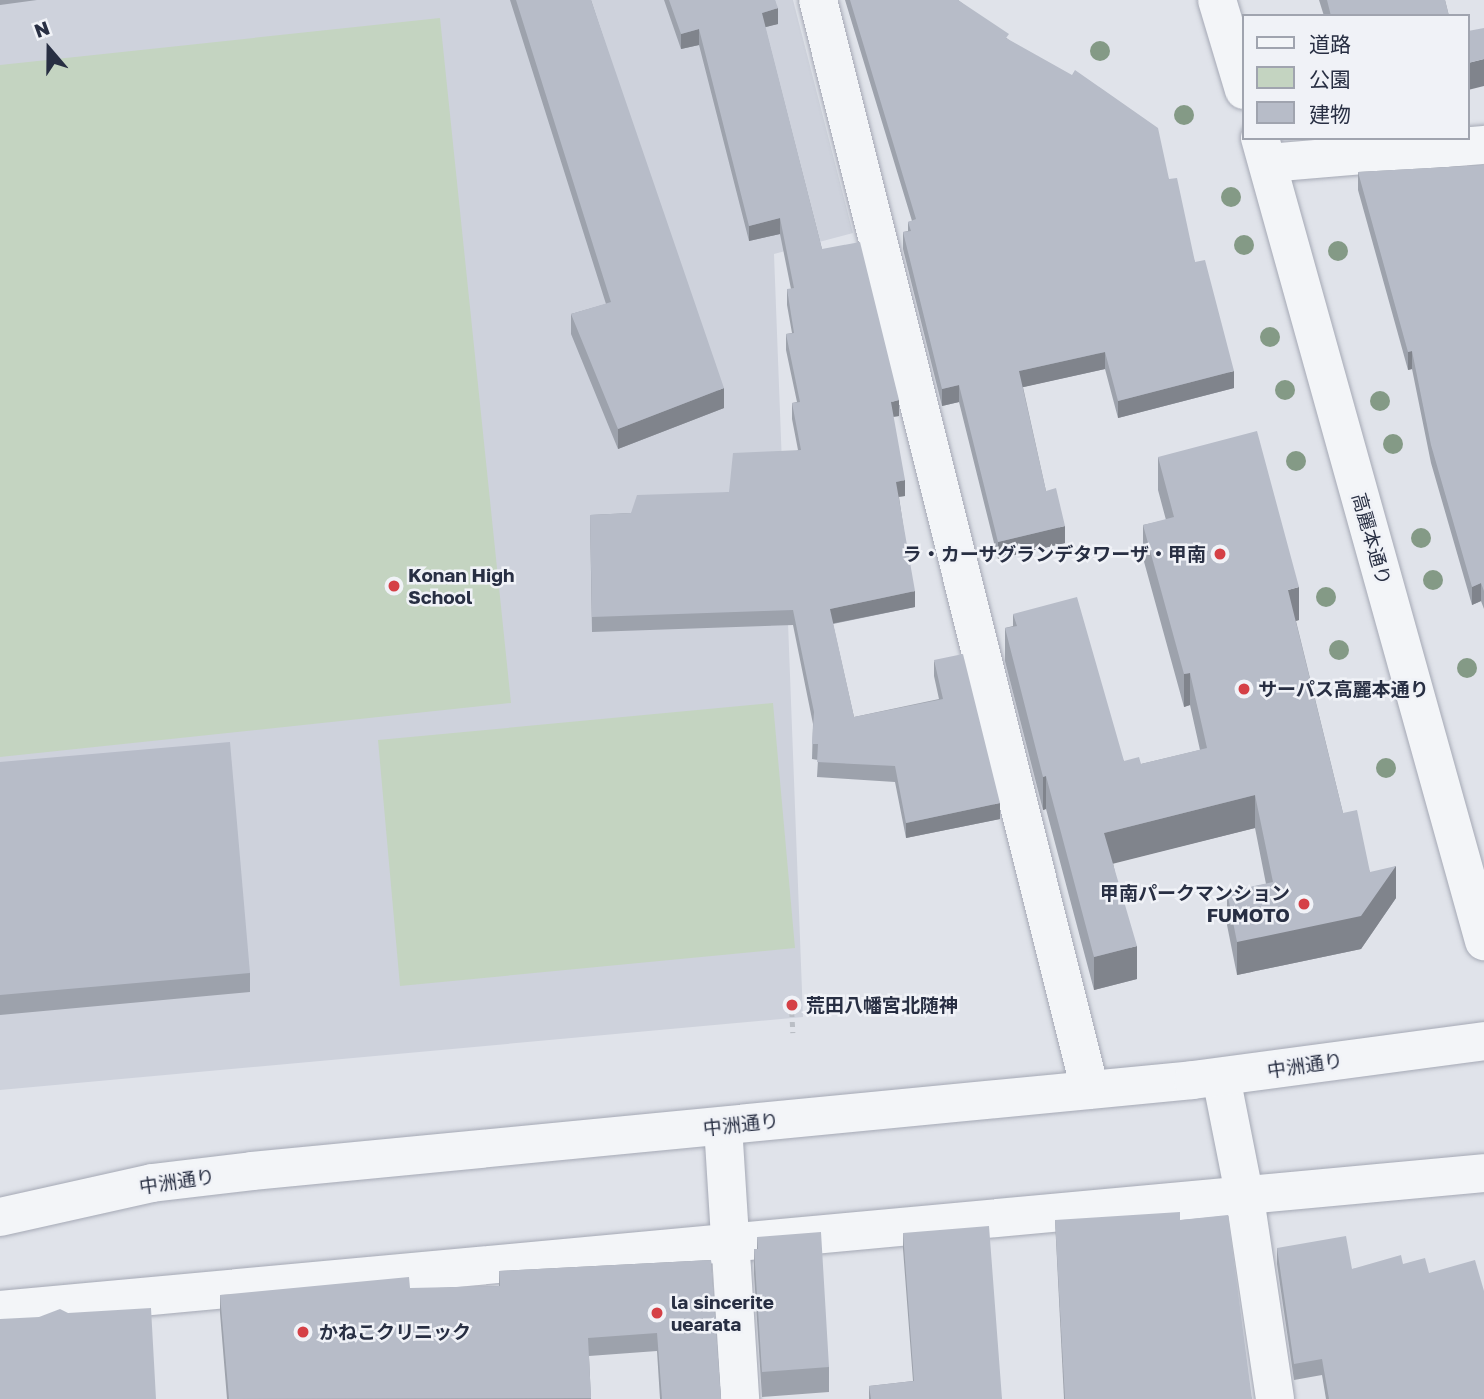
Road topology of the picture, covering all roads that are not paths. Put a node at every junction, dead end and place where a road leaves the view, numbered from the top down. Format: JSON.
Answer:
{"nodes":[{"id":1,"x":818,"y":0,"type":"edge"},
{"id":2,"x":1209,"y":5,"type":"edge"},
{"id":3,"x":1242,"y":85,"type":"edge"},
{"id":4,"x":1484,"y":145,"type":"edge"},
{"id":5,"x":1264,"y":151,"type":"edge"},
{"id":6,"x":1484,"y":941,"type":"edge"},
{"id":7,"x":1484,"y":1041,"type":"edge"},
{"id":8,"x":1221,"y":1077,"type":"junction"},
{"id":9,"x":1090,"y":1090,"type":"junction"},
{"id":10,"x":723,"y":1126,"type":"junction"},
{"id":11,"x":1484,"y":1173,"type":"edge"},
{"id":12,"x":1245,"y":1198,"type":"junction"},
{"id":13,"x":0,"y":1217,"type":"edge"},
{"id":14,"x":732,"y":1241,"type":"junction"},
{"id":15,"x":0,"y":1310,"type":"edge"},
{"id":16,"x":740,"y":1399,"type":"edge"},
{"id":17,"x":1275,"y":1399,"type":"edge"}],
"edges":[{"from":1,"to":9,"type":"street"},
{"from":2,"to":3,"type":"street"},
{"from":4,"to":5,"type":"street"},
{"from":5,"to":6,"type":"street","name":"高麗本通り"},
{"from":7,"to":8,"type":"street","name":"中洲通り"},
{"from":8,"to":9,"type":"street","name":"中洲通り"},
{"from":8,"to":12,"type":"street"},
{"from":9,"to":10,"type":"street","name":"中洲通り"},
{"from":10,"to":13,"type":"street","name":"中洲通り"},
{"from":10,"to":14,"type":"street"},
{"from":11,"to":12,"type":"street"},
{"from":12,"to":14,"type":"street"},
{"from":12,"to":17,"type":"street"},
{"from":14,"to":15,"type":"street"},
{"from":14,"to":16,"type":"street"}]}
